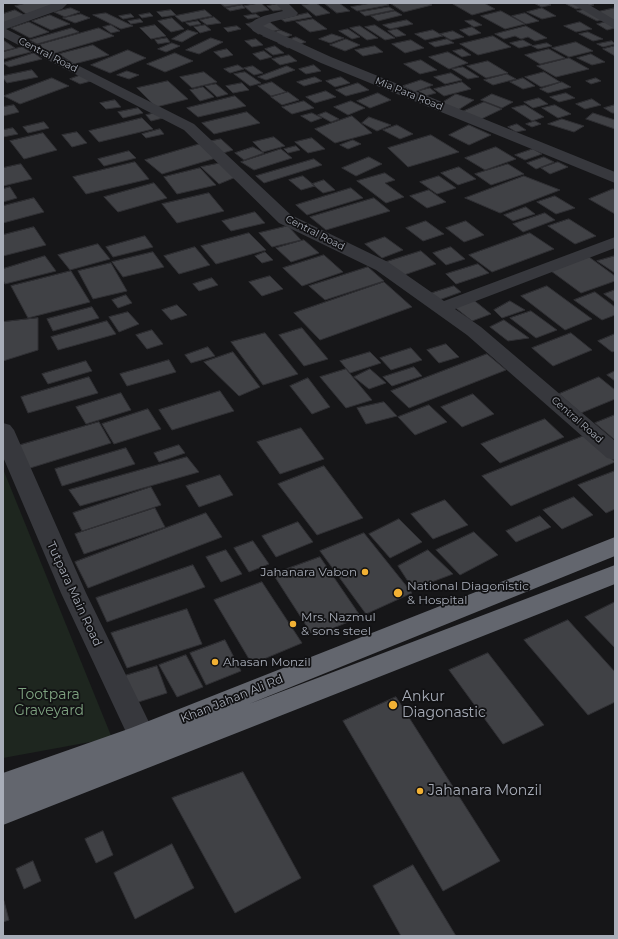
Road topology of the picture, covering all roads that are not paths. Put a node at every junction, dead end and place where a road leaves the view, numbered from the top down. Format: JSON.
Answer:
{"nodes":[{"id":1,"x":62,"y":3,"type":"edge"},
{"id":2,"x":281,"y":3,"type":"edge"},
{"id":3,"x":577,"y":3,"type":"edge"},
{"id":4,"x":615,"y":25,"type":"edge"},
{"id":5,"x":3,"y":26,"type":"edge"},
{"id":6,"x":3,"y":32,"type":"edge"},
{"id":7,"x":615,"y":178,"type":"edge"},
{"id":8,"x":615,"y":242,"type":"edge"},
{"id":9,"x":442,"y":308,"type":"junction"},
{"id":10,"x":3,"y":430,"type":"edge"},
{"id":11,"x":615,"y":453,"type":"edge"},
{"id":12,"x":615,"y":546,"type":"edge"},
{"id":13,"x":615,"y":574,"type":"edge"},
{"id":14,"x":146,"y":745,"type":"junction"},
{"id":15,"x":3,"y":786,"type":"edge"},
{"id":16,"x":3,"y":812,"type":"edge"}],
"edges":[{"from":1,"to":5,"type":"street"},
{"from":2,"to":7,"type":"street","name":"Mia Para Road"},
{"from":3,"to":4,"type":"street"},
{"from":6,"to":9,"type":"street","name":"Central Road"},
{"from":8,"to":9,"type":"street"},
{"from":9,"to":11,"type":"street","name":"Central Road"},
{"from":10,"to":14,"type":"street","name":"Tutpara Main Road"},
{"from":12,"to":14,"type":"highway","name":"Khan Jahan Ali Rd"},
{"from":13,"to":14,"type":"highway","name":"Khan Jahan Ali Rd"},
{"from":14,"to":15,"type":"highway","name":"Khan Jahan Ali Rd"},
{"from":14,"to":16,"type":"highway","name":"Khan Jahan Ali Rd"}]}
